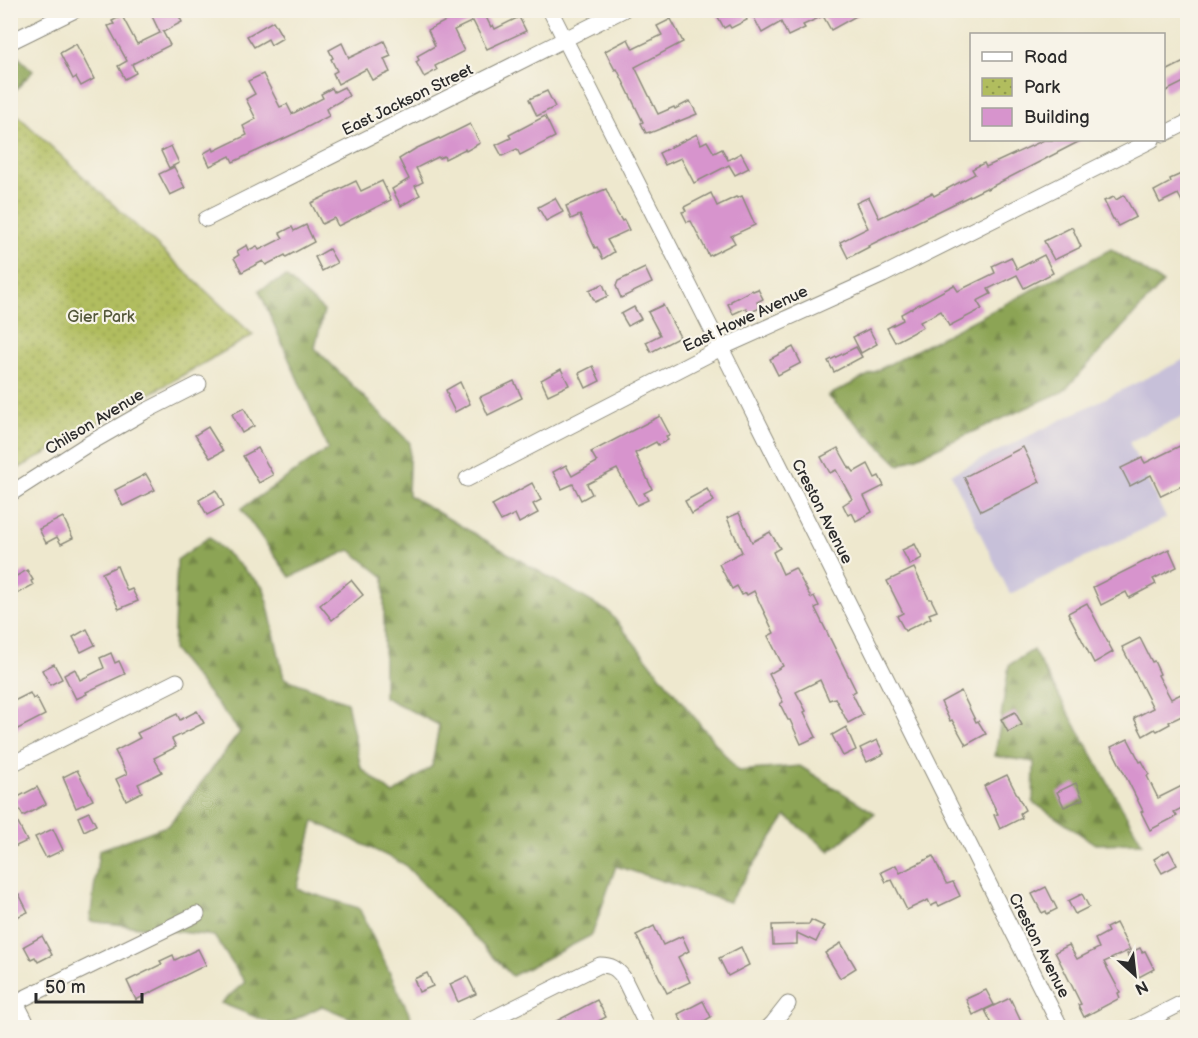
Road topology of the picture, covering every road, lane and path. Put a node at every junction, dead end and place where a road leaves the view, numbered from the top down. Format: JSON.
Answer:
{"nodes":[{"id":1,"x":75,"y":10,"type":"edge"},
{"id":2,"x":550,"y":10,"type":"edge"},
{"id":3,"x":622,"y":10,"type":"edge"},
{"id":4,"x":59,"y":14,"type":"edge"},
{"id":5,"x":565,"y":40,"type":"junction"},
{"id":6,"x":10,"y":42,"type":"edge"},
{"id":7,"x":1188,"y":122,"type":"edge"},
{"id":8,"x":1165,"y":134,"type":"edge"},
{"id":9,"x":1150,"y":141,"type":"edge"},
{"id":10,"x":206,"y":219,"type":"dead end"},
{"id":11,"x":721,"y":348,"type":"junction"},
{"id":12,"x":199,"y":384,"type":"dead end"},
{"id":13,"x":467,"y":479,"type":"dead end"},
{"id":14,"x":10,"y":494,"type":"edge"},
{"id":15,"x":177,"y":681,"type":"dead end"},
{"id":16,"x":10,"y":765,"type":"edge"},
{"id":17,"x":197,"y":914,"type":"dead end"},
{"id":18,"x":12,"y":1000,"type":"edge"},
{"id":19,"x":1188,"y":1000,"type":"edge"},
{"id":20,"x":788,"y":1004,"type":"dead end"},
{"id":21,"x":29,"y":1028,"type":"edge"},
{"id":22,"x":474,"y":1028,"type":"edge"},
{"id":23,"x":648,"y":1028,"type":"edge"},
{"id":24,"x":768,"y":1028,"type":"edge"},
{"id":25,"x":1061,"y":1028,"type":"edge"},
{"id":26,"x":1133,"y":1028,"type":"edge"}],
"edges":[{"from":1,"to":4,"type":"street"},
{"from":2,"to":5,"type":"street","name":"Creston Avenue"},
{"from":3,"to":5,"type":"street","name":"East Jackson Street"},
{"from":4,"to":6,"type":"street"},
{"from":5,"to":10,"type":"street","name":"East Jackson Street"},
{"from":5,"to":11,"type":"street","name":"Creston Avenue"},
{"from":7,"to":8,"type":"street"},
{"from":9,"to":11,"type":"street","name":"East Howe Avenue"},
{"from":11,"to":13,"type":"street","name":"East Howe Avenue"},
{"from":11,"to":25,"type":"street","name":"Creston Avenue"},
{"from":12,"to":14,"type":"street","name":"Chilson Avenue"},
{"from":15,"to":16,"type":"street"},
{"from":17,"to":18,"type":"street"},
{"from":18,"to":21,"type":"street"},
{"from":19,"to":26,"type":"street"},
{"from":20,"to":24,"type":"street"},
{"from":22,"to":23,"type":"street"}]}
